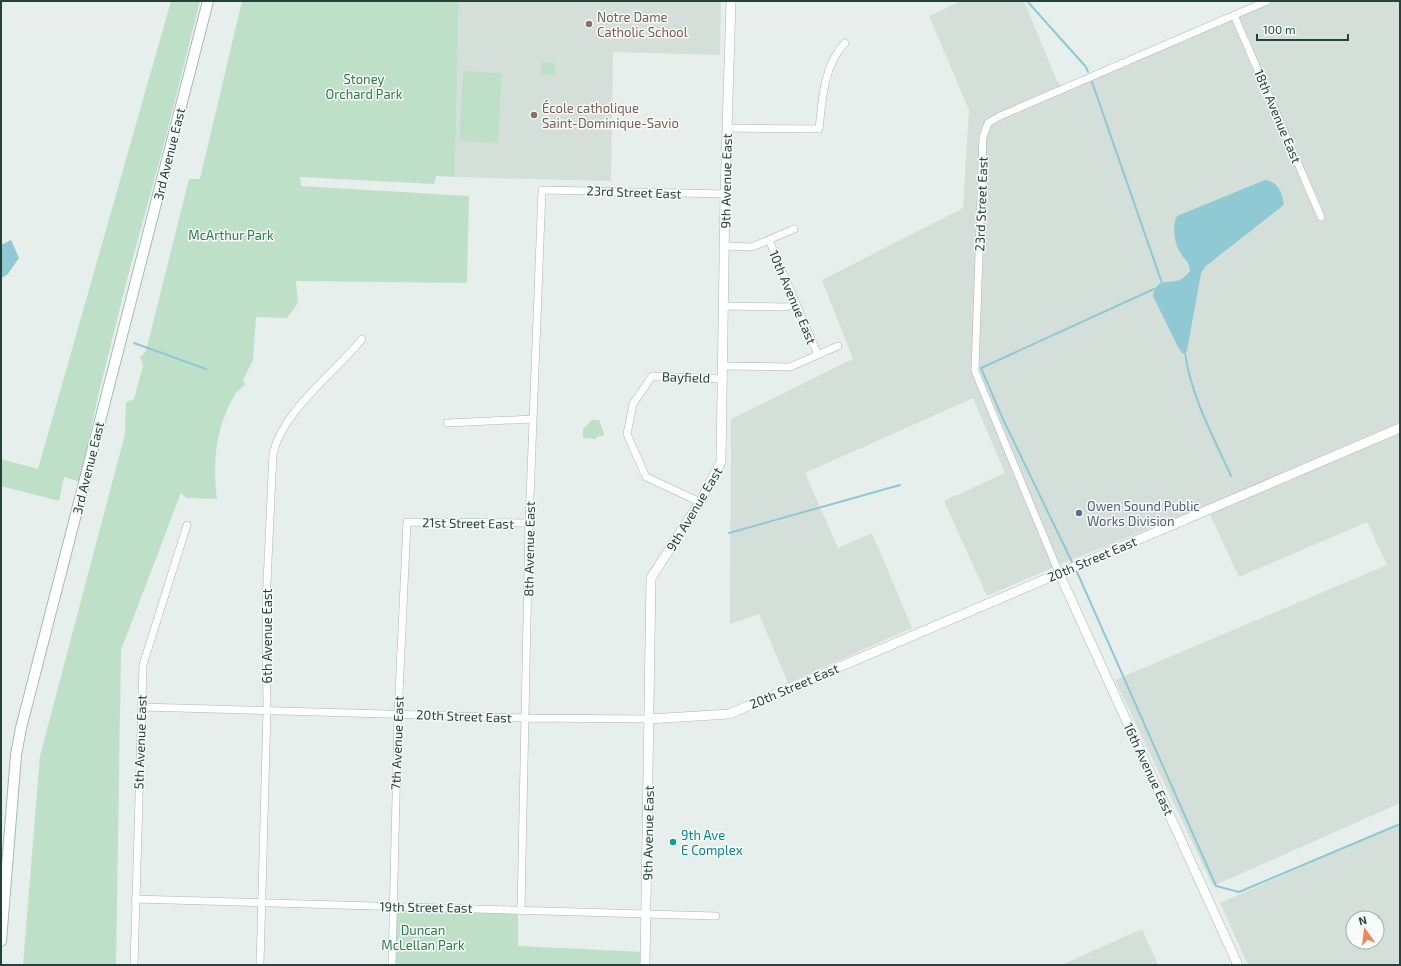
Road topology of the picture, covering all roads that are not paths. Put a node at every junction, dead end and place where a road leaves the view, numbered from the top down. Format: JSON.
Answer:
{"nodes":[{"id":1,"x":208,"y":1,"type":"edge"},
{"id":2,"x":731,"y":1,"type":"edge"},
{"id":3,"x":1267,"y":1,"type":"edge"},
{"id":4,"x":1234,"y":15,"type":"junction"},
{"id":5,"x":845,"y":43,"type":"dead end"},
{"id":6,"x":727,"y":128,"type":"junction"},
{"id":7,"x":542,"y":190,"type":"joint"},
{"id":8,"x":725,"y":194,"type":"junction"},
{"id":9,"x":1322,"y":217,"type":"dead end"},
{"id":10,"x":794,"y":229,"type":"dead end"},
{"id":11,"x":769,"y":240,"type":"junction"},
{"id":12,"x":725,"y":246,"type":"junction"},
{"id":13,"x":796,"y":304,"type":"junction"},
{"id":14,"x":724,"y":306,"type":"junction"},
{"id":15,"x":362,"y":340,"type":"dead end"},
{"id":16,"x":838,"y":346,"type":"dead end"},
{"id":17,"x":818,"y":355,"type":"junction"},
{"id":18,"x":723,"y":366,"type":"junction"},
{"id":19,"x":723,"y":379,"type":"junction"},
{"id":20,"x":533,"y":420,"type":"junction"},
{"id":21,"x":447,"y":423,"type":"dead end"},
{"id":22,"x":1400,"y":428,"type":"edge"},
{"id":23,"x":700,"y":502,"type":"junction"},
{"id":24,"x":407,"y":522,"type":"joint"},
{"id":25,"x":529,"y":524,"type":"junction"},
{"id":26,"x":186,"y":525,"type":"dead end"},
{"id":27,"x":1059,"y":573,"type":"junction"},
{"id":28,"x":142,"y":707,"type":"junction"},
{"id":29,"x":267,"y":710,"type":"junction"},
{"id":30,"x":398,"y":714,"type":"junction"},
{"id":31,"x":525,"y":718,"type":"junction"},
{"id":32,"x":649,"y":719,"type":"junction"},
{"id":33,"x":135,"y":899,"type":"junction"},
{"id":34,"x":261,"y":904,"type":"junction"},
{"id":35,"x":393,"y":907,"type":"junction"},
{"id":36,"x":522,"y":909,"type":"junction"},
{"id":37,"x":646,"y":914,"type":"junction"},
{"id":38,"x":716,"y":916,"type":"dead end"},
{"id":39,"x":1,"y":941,"type":"edge"},
{"id":40,"x":134,"y":965,"type":"edge"},
{"id":41,"x":260,"y":965,"type":"edge"},
{"id":42,"x":392,"y":965,"type":"edge"},
{"id":43,"x":645,"y":965,"type":"edge"},
{"id":44,"x":1238,"y":965,"type":"edge"}],
"edges":[{"from":1,"to":39,"type":"main road","name":"3rd Avenue East"},
{"from":2,"to":6,"type":"street","name":"9th Avenue East"},
{"from":3,"to":4,"type":"street","name":"23rd Street East"},
{"from":4,"to":9,"type":"street","name":"18th Avenue East"},
{"from":4,"to":27,"type":"street","name":"23rd Street East"},
{"from":5,"to":6,"type":"street"},
{"from":6,"to":8,"type":"street","name":"9th Avenue East"},
{"from":7,"to":8,"type":"street","name":"23rd Street East"},
{"from":7,"to":20,"type":"street","name":"8th Avenue East"},
{"from":8,"to":12,"type":"street","name":"9th Avenue East"},
{"from":10,"to":11,"type":"street"},
{"from":11,"to":12,"type":"street"},
{"from":11,"to":13,"type":"street","name":"10th Avenue East"},
{"from":12,"to":14,"type":"street","name":"9th Avenue East"},
{"from":13,"to":14,"type":"street"},
{"from":13,"to":17,"type":"street","name":"10th Avenue East"},
{"from":14,"to":18,"type":"street","name":"9th Avenue East"},
{"from":15,"to":29,"type":"street","name":"6th Avenue East"},
{"from":16,"to":17,"type":"street"},
{"from":17,"to":18,"type":"street"},
{"from":18,"to":19,"type":"street","name":"9th Avenue East"},
{"from":19,"to":23,"type":"street","name":"9th Avenue East"},
{"from":19,"to":23,"type":"street","name":"Bayfield"},
{"from":20,"to":21,"type":"street"},
{"from":20,"to":25,"type":"street","name":"8th Avenue East"},
{"from":22,"to":27,"type":"street","name":"20th Street East"},
{"from":23,"to":32,"type":"street","name":"9th Avenue East"},
{"from":24,"to":25,"type":"street","name":"21st Street East"},
{"from":24,"to":30,"type":"street","name":"7th Avenue East"},
{"from":25,"to":31,"type":"street","name":"8th Avenue East"},
{"from":26,"to":28,"type":"street","name":"5th Avenue East"},
{"from":27,"to":32,"type":"street","name":"20th Street East"},
{"from":27,"to":44,"type":"street","name":"16th Avenue East"},
{"from":28,"to":29,"type":"street","name":"20th Street East"},
{"from":28,"to":33,"type":"street","name":"5th Avenue East"},
{"from":29,"to":30,"type":"street","name":"20th Street East"},
{"from":29,"to":34,"type":"street","name":"6th Avenue East"},
{"from":30,"to":31,"type":"street","name":"20th Street East"},
{"from":30,"to":35,"type":"street","name":"7th Avenue East"},
{"from":31,"to":32,"type":"street","name":"20th Street East"},
{"from":31,"to":36,"type":"street","name":"8th Avenue East"},
{"from":32,"to":37,"type":"street","name":"9th Avenue East"},
{"from":33,"to":34,"type":"street","name":"19th Street East"},
{"from":33,"to":40,"type":"street","name":"5th Avenue East"},
{"from":34,"to":35,"type":"street","name":"19th Street East"},
{"from":34,"to":41,"type":"street","name":"6th Avenue East"},
{"from":35,"to":36,"type":"street","name":"19th Street East"},
{"from":35,"to":42,"type":"street","name":"7th Avenue East"},
{"from":36,"to":37,"type":"street","name":"19th Street East"},
{"from":37,"to":38,"type":"street","name":"19th Street East"},
{"from":37,"to":43,"type":"street","name":"9th Avenue East"}]}
